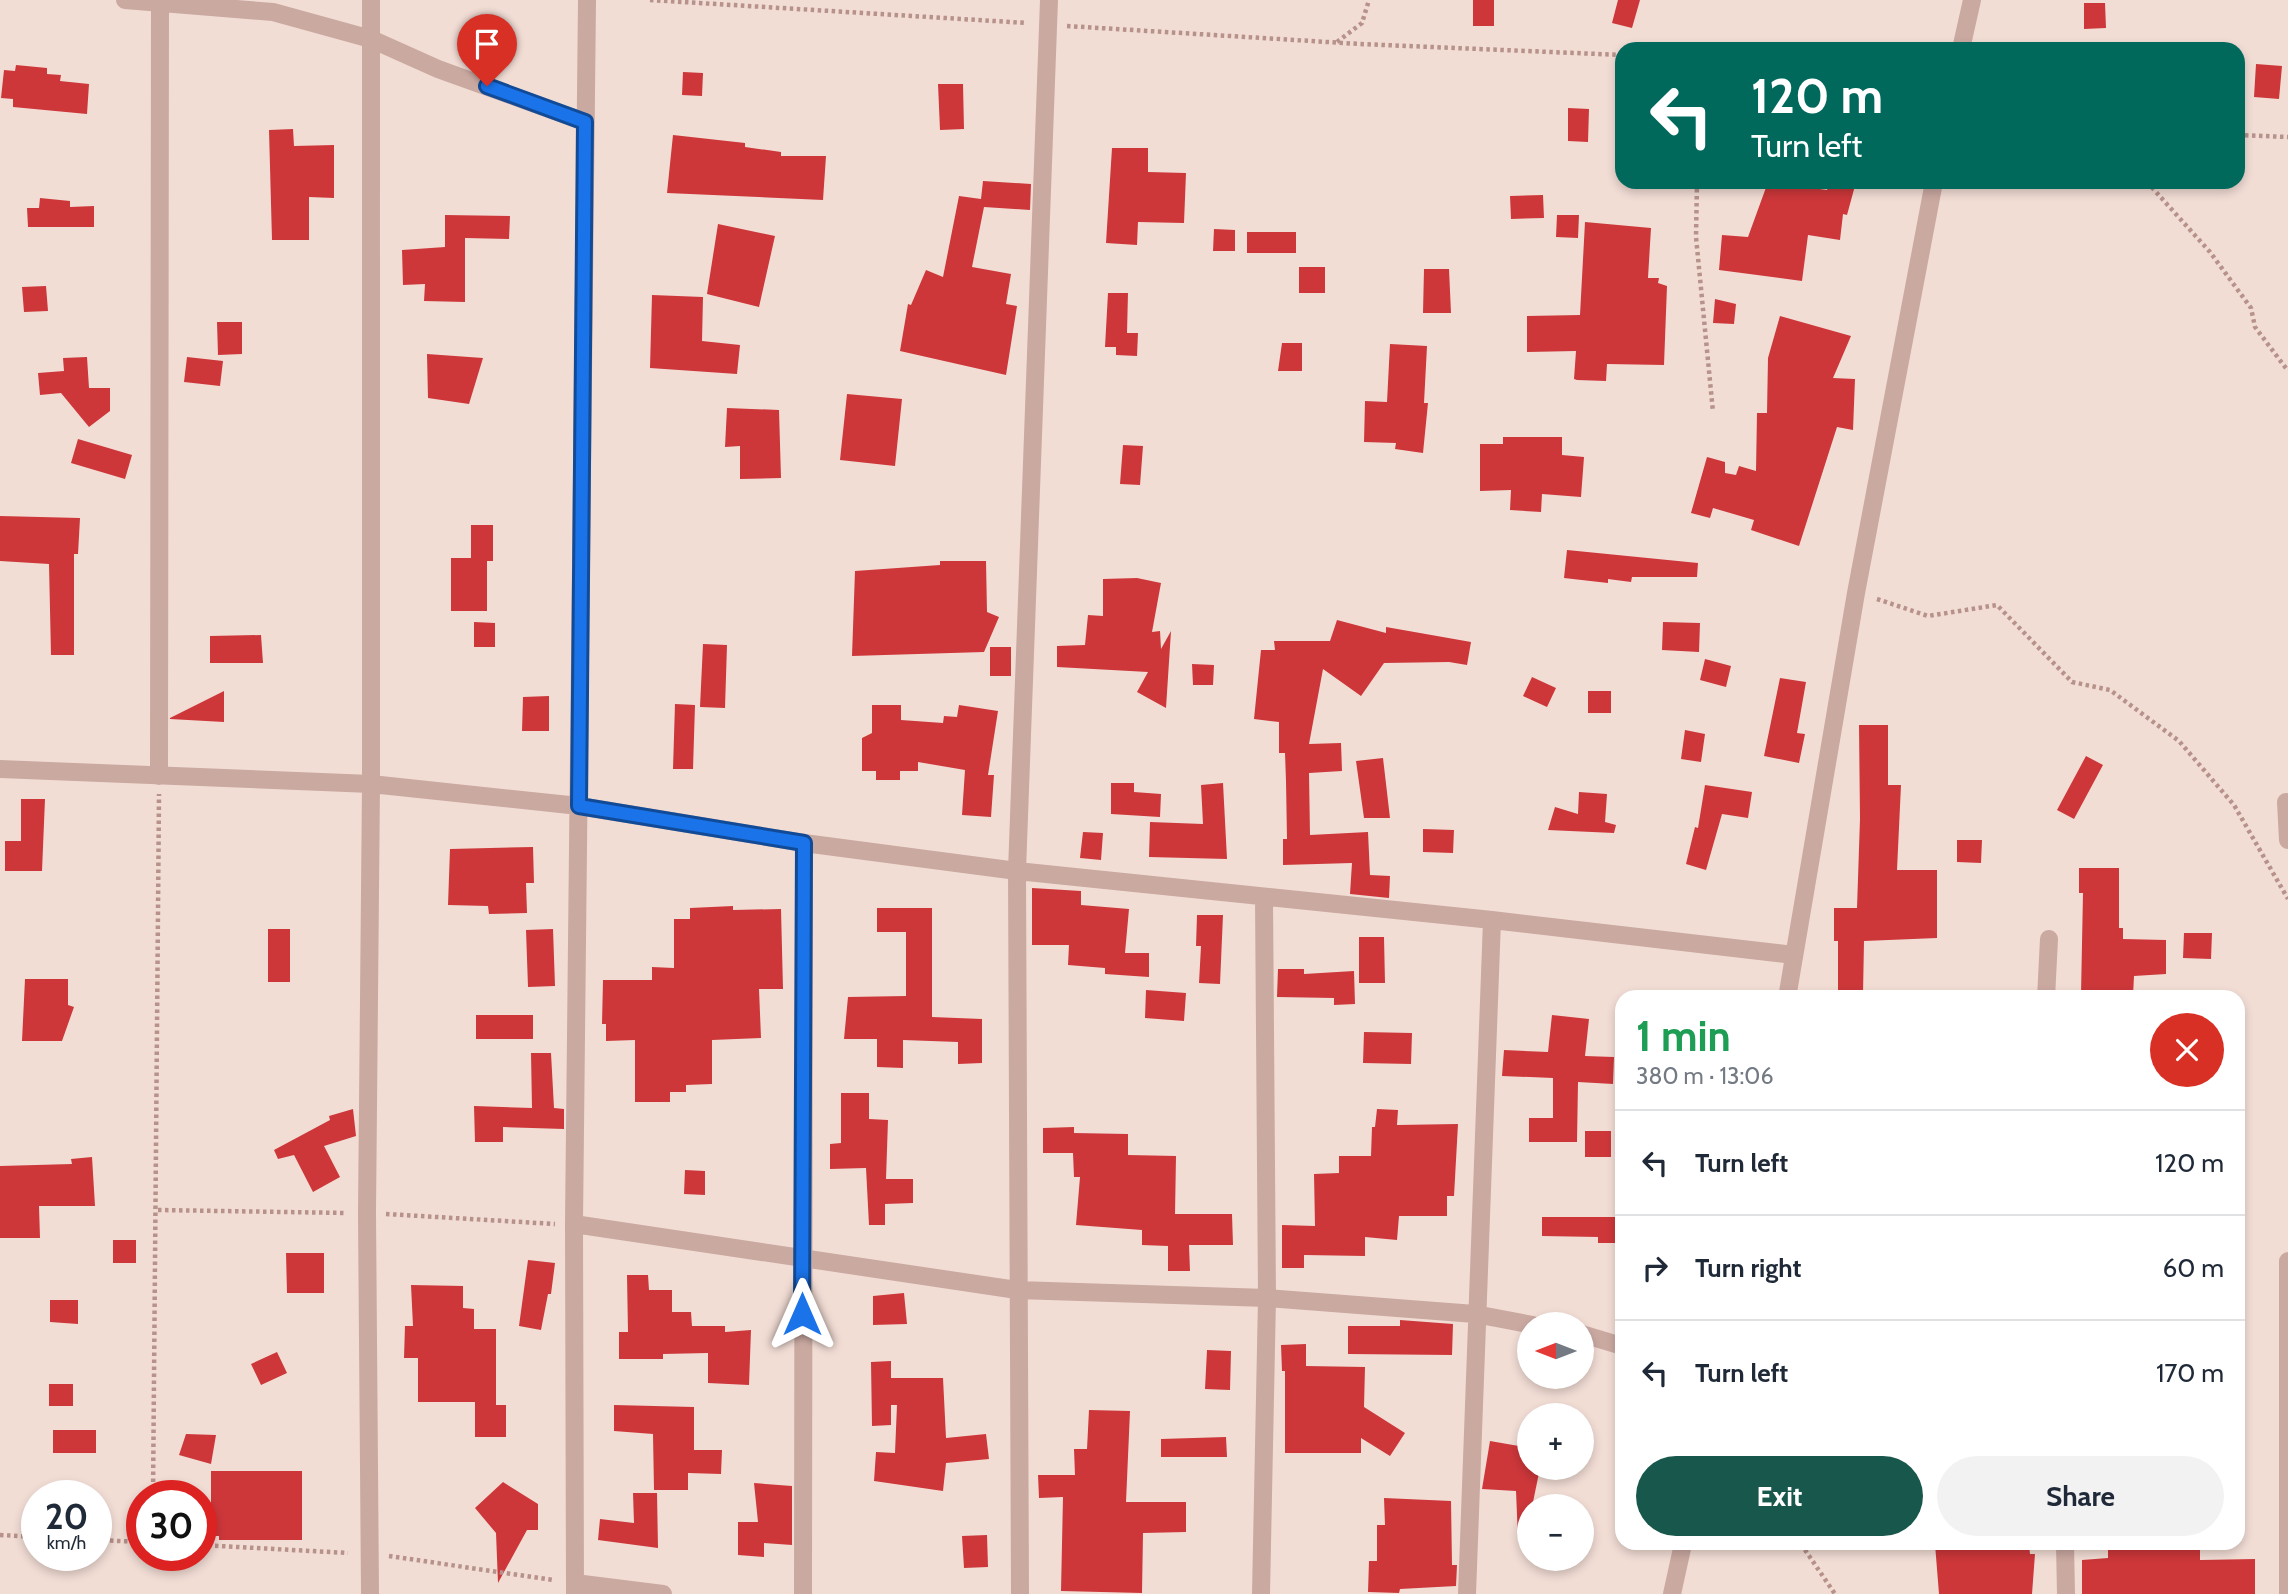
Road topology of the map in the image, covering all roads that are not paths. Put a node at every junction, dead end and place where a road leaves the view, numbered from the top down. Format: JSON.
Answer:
{"nodes":[{"id":1,"x":125,"y":0,"type":"edge"},
{"id":2,"x":371,"y":0,"type":"edge"},
{"id":3,"x":587,"y":0,"type":"edge"},
{"id":4,"x":1049,"y":0,"type":"edge"},
{"id":5,"x":1972,"y":0,"type":"edge"},
{"id":6,"x":160,"y":2,"type":"edge"},
{"id":7,"x":372,"y":39,"type":"junction"},
{"id":8,"x":1963,"y":42,"type":"edge"},
{"id":9,"x":585,"y":122,"type":"junction"},
{"id":10,"x":1933,"y":189,"type":"edge"},
{"id":11,"x":0,"y":769,"type":"edge"},
{"id":12,"x":159,"y":776,"type":"junction"},
{"id":13,"x":372,"y":784,"type":"junction"},
{"id":14,"x":2286,"y":803,"type":"dead end"},
{"id":15,"x":579,"y":806,"type":"junction"},
{"id":16,"x":2288,"y":840,"type":"edge"},
{"id":17,"x":804,"y":843,"type":"junction"},
{"id":18,"x":1017,"y":871,"type":"junction"},
{"id":19,"x":1264,"y":897,"type":"junction"},
{"id":20,"x":1492,"y":920,"type":"junction"},
{"id":21,"x":2049,"y":939,"type":"dead end"},
{"id":22,"x":1794,"y":955,"type":"junction"},
{"id":23,"x":1788,"y":990,"type":"edge"},
{"id":24,"x":2046,"y":990,"type":"edge"},
{"id":25,"x":574,"y":1224,"type":"junction"},
{"id":26,"x":802,"y":1259,"type":"junction"},
{"id":27,"x":2288,"y":1261,"type":"edge"},
{"id":28,"x":1017,"y":1290,"type":"junction"},
{"id":29,"x":1267,"y":1298,"type":"junction"},
{"id":30,"x":1475,"y":1314,"type":"junction"},
{"id":31,"x":1517,"y":1322,"type":"edge"},
{"id":32,"x":1594,"y":1338,"type":"edge"},
{"id":33,"x":1615,"y":1344,"type":"edge"},
{"id":34,"x":1682,"y":1550,"type":"edge"},
{"id":35,"x":2065,"y":1550,"type":"edge"},
{"id":36,"x":575,"y":1588,"type":"edge"},
{"id":37,"x":370,"y":1594,"type":"edge"},
{"id":38,"x":663,"y":1594,"type":"edge"},
{"id":39,"x":803,"y":1594,"type":"edge"},
{"id":40,"x":1020,"y":1594,"type":"edge"},
{"id":41,"x":1261,"y":1594,"type":"edge"},
{"id":42,"x":1467,"y":1594,"type":"edge"},
{"id":43,"x":1672,"y":1594,"type":"edge"},
{"id":44,"x":2066,"y":1594,"type":"edge"},
{"id":45,"x":2288,"y":1594,"type":"edge"}],
"edges":[{"from":1,"to":6,"type":"street"},
{"from":2,"to":7,"type":"street"},
{"from":3,"to":9,"type":"street"},
{"from":4,"to":18,"type":"street"},
{"from":5,"to":8,"type":"street"},
{"from":6,"to":7,"type":"street"},
{"from":6,"to":12,"type":"street"},
{"from":7,"to":9,"type":"street"},
{"from":7,"to":13,"type":"street"},
{"from":9,"to":15,"type":"street"},
{"from":10,"to":22,"type":"street"},
{"from":11,"to":12,"type":"street"},
{"from":12,"to":13,"type":"street"},
{"from":13,"to":15,"type":"street"},
{"from":13,"to":37,"type":"street"},
{"from":14,"to":16,"type":"street"},
{"from":15,"to":17,"type":"street"},
{"from":15,"to":25,"type":"street"},
{"from":17,"to":18,"type":"street"},
{"from":17,"to":26,"type":"street"},
{"from":18,"to":19,"type":"street"},
{"from":18,"to":28,"type":"street"},
{"from":19,"to":20,"type":"street"},
{"from":19,"to":29,"type":"street"},
{"from":20,"to":22,"type":"street"},
{"from":20,"to":30,"type":"street"},
{"from":21,"to":24,"type":"street"},
{"from":22,"to":23,"type":"street"},
{"from":25,"to":26,"type":"street"},
{"from":25,"to":36,"type":"street"},
{"from":26,"to":28,"type":"street"},
{"from":26,"to":39,"type":"street"},
{"from":27,"to":45,"type":"street"},
{"from":28,"to":29,"type":"street"},
{"from":28,"to":40,"type":"street"},
{"from":29,"to":30,"type":"street"},
{"from":29,"to":41,"type":"street"},
{"from":30,"to":31,"type":"street"},
{"from":30,"to":42,"type":"street"},
{"from":32,"to":33,"type":"street"},
{"from":34,"to":43,"type":"street"},
{"from":35,"to":44,"type":"street"},
{"from":36,"to":38,"type":"street"}]}
